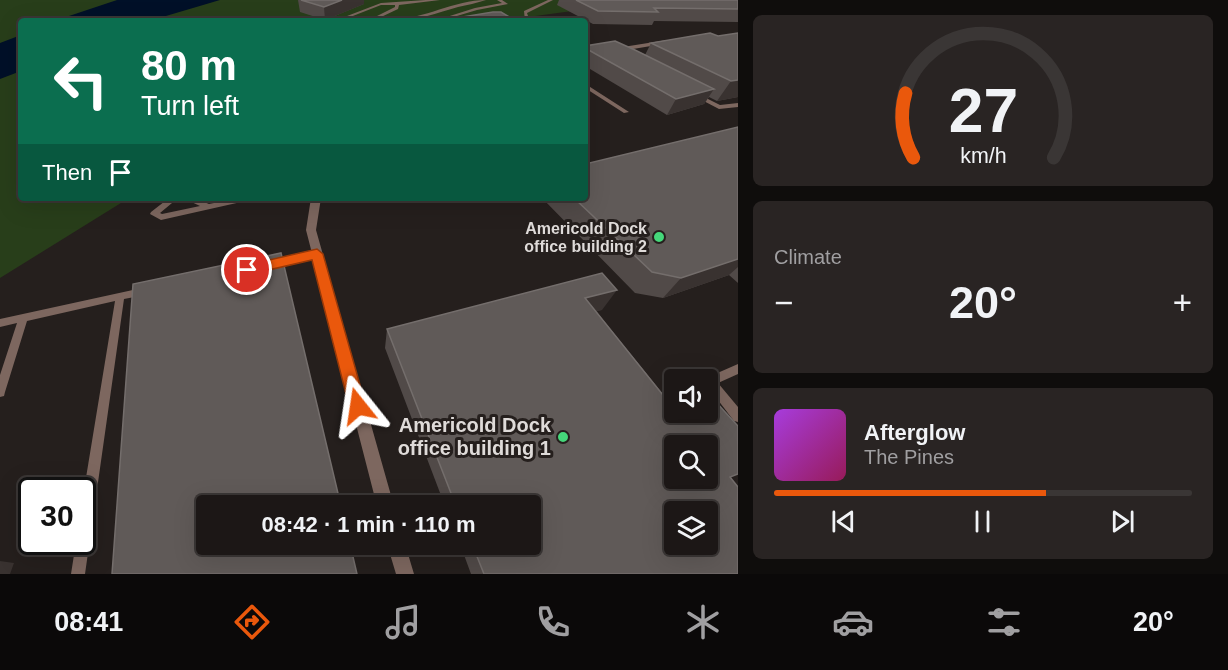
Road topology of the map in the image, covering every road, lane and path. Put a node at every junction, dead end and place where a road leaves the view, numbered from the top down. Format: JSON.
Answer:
{"nodes":[{"id":1,"x":438,"y":0,"type":"edge"},
{"id":2,"x":484,"y":0,"type":"edge"},
{"id":3,"x":499,"y":0,"type":"edge"},
{"id":4,"x":551,"y":0,"type":"edge"},
{"id":5,"x":397,"y":3,"type":"junction"},
{"id":6,"x":349,"y":18,"type":"edge"},
{"id":7,"x":375,"y":18,"type":"edge"},
{"id":8,"x":406,"y":18,"type":"edge"},
{"id":9,"x":446,"y":18,"type":"edge"},
{"id":10,"x":526,"y":18,"type":"edge"},
{"id":11,"x":675,"y":41,"type":"edge"},
{"id":12,"x":612,"y":51,"type":"junction"},
{"id":13,"x":588,"y":55,"type":"edge"},
{"id":14,"x":621,"y":56,"type":"edge"},
{"id":15,"x":588,"y":88,"type":"edge"},
{"id":16,"x":694,"y":94,"type":"edge"},
{"id":17,"x":738,"y":105,"type":"edge"},
{"id":18,"x":626,"y":112,"type":"dead end"},
{"id":19,"x":170,"y":201,"type":"edge"},
{"id":20,"x":194,"y":201,"type":"edge"},
{"id":21,"x":236,"y":201,"type":"edge"},
{"id":22,"x":316,"y":201,"type":"edge"},
{"id":23,"x":209,"y":207,"type":"junction"},
{"id":24,"x":317,"y":254,"type":"junction"},
{"id":25,"x":258,"y":268,"type":"edge"},
{"id":26,"x":150,"y":290,"type":"edge"},
{"id":27,"x":120,"y":296,"type":"junction"},
{"id":28,"x":23,"y":318,"type":"junction"},
{"id":29,"x":0,"y":323,"type":"edge"},
{"id":30,"x":738,"y":369,"type":"edge"},
{"id":31,"x":0,"y":392,"type":"edge"},
{"id":32,"x":738,"y":417,"type":"edge"},
{"id":33,"x":383,"y":495,"type":"edge"},
{"id":34,"x":399,"y":555,"type":"edge"},
{"id":35,"x":78,"y":574,"type":"edge"},
{"id":36,"x":405,"y":574,"type":"edge"}],
"edges":[{"from":1,"to":5,"type":"lane"},
{"from":2,"to":8,"type":"lane"},
{"from":3,"to":9,"type":"lane"},
{"from":4,"to":10,"type":"lane"},
{"from":5,"to":6,"type":"lane"},
{"from":5,"to":7,"type":"lane"},
{"from":11,"to":12,"type":"street"},
{"from":12,"to":13,"type":"street"},
{"from":12,"to":14,"type":"lane"},
{"from":15,"to":18,"type":"lane"},
{"from":16,"to":17,"type":"lane"},
{"from":19,"to":23,"type":"lane"},
{"from":20,"to":23,"type":"lane"},
{"from":21,"to":23,"type":"lane"},
{"from":22,"to":24,"type":"street"},
{"from":24,"to":25,"type":"lane"},
{"from":24,"to":33,"type":"street"},
{"from":26,"to":27,"type":"lane"},
{"from":27,"to":28,"type":"lane"},
{"from":27,"to":35,"type":"lane"},
{"from":28,"to":29,"type":"lane"},
{"from":28,"to":31,"type":"lane"},
{"from":30,"to":32,"type":"lane"},
{"from":34,"to":36,"type":"street"}]}
